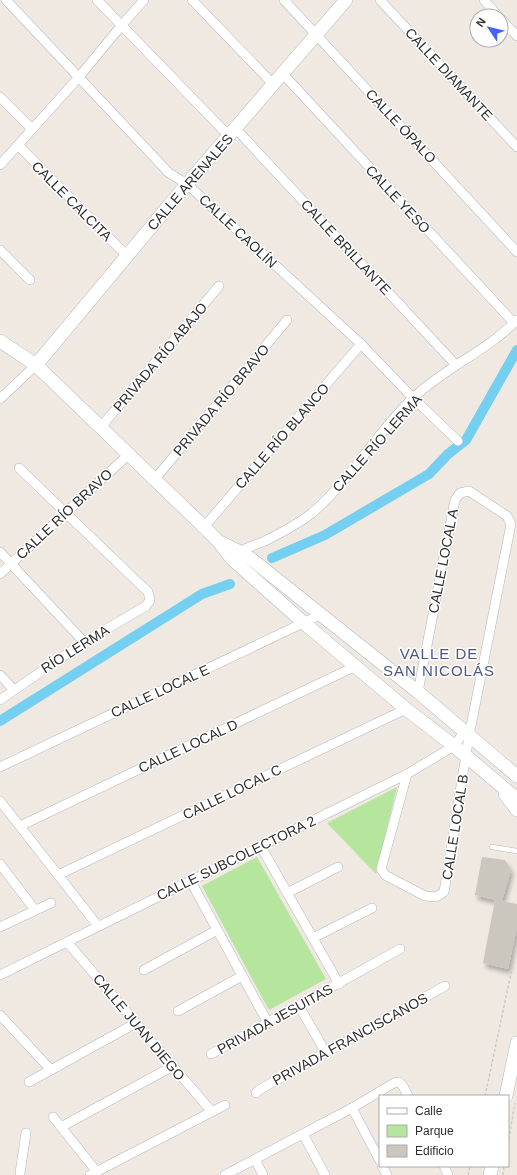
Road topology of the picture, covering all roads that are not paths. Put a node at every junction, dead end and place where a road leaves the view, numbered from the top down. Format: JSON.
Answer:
{"nodes":[{"id":1,"x":6,"y":0,"type":"edge"},
{"id":2,"x":98,"y":0,"type":"edge"},
{"id":3,"x":144,"y":0,"type":"edge"},
{"id":4,"x":192,"y":0,"type":"edge"},
{"id":5,"x":284,"y":0,"type":"edge"},
{"id":6,"x":346,"y":0,"type":"edge"},
{"id":7,"x":380,"y":0,"type":"edge"},
{"id":8,"x":484,"y":0,"type":"edge"},
{"id":9,"x":491,"y":8,"type":"edge"},
{"id":10,"x":121,"y":26,"type":"junction"},
{"id":11,"x":509,"y":28,"type":"edge"},
{"id":12,"x":317,"y":34,"type":"junction"},
{"id":13,"x":517,"y":36,"type":"edge"},
{"id":14,"x":283,"y":74,"type":"junction"},
{"id":15,"x":79,"y":77,"type":"junction"},
{"id":16,"x":274,"y":85,"type":"junction"},
{"id":17,"x":0,"y":97,"type":"edge"},
{"id":18,"x":32,"y":129,"type":"junction"},
{"id":19,"x":232,"y":132,"type":"junction"},
{"id":20,"x":18,"y":145,"type":"junction"},
{"id":21,"x":517,"y":147,"type":"edge"},
{"id":22,"x":0,"y":165,"type":"edge"},
{"id":23,"x":187,"y":184,"type":"junction"},
{"id":24,"x":0,"y":250,"type":"edge"},
{"id":25,"x":517,"y":252,"type":"edge"},
{"id":26,"x":127,"y":256,"type":"junction"},
{"id":27,"x":30,"y":280,"type":"dead end"},
{"id":28,"x":219,"y":286,"type":"dead end"},
{"id":29,"x":287,"y":320,"type":"dead end"},
{"id":30,"x":515,"y":321,"type":"edge"},
{"id":31,"x":0,"y":342,"type":"edge"},
{"id":32,"x":361,"y":344,"type":"junction"},
{"id":33,"x":456,"y":365,"type":"junction"},
{"id":34,"x":36,"y":366,"type":"junction"},
{"id":35,"x":413,"y":398,"type":"junction"},
{"id":36,"x":0,"y":399,"type":"edge"},
{"id":37,"x":100,"y":428,"type":"junction"},
{"id":38,"x":458,"y":441,"type":"dead end"},
{"id":39,"x":128,"y":455,"type":"junction"},
{"id":40,"x":19,"y":468,"type":"dead end"},
{"id":41,"x":155,"y":480,"type":"junction"},
{"id":42,"x":65,"y":513,"type":"junction"},
{"id":43,"x":204,"y":527,"type":"junction"},
{"id":44,"x":0,"y":552,"type":"edge"},
{"id":45,"x":236,"y":555,"type":"junction"},
{"id":46,"x":11,"y":564,"type":"junction"},
{"id":47,"x":0,"y":574,"type":"edge"},
{"id":48,"x":320,"y":615,"type":"junction"},
{"id":49,"x":304,"y":623,"type":"junction"},
{"id":50,"x":84,"y":642,"type":"junction"},
{"id":51,"x":356,"y":666,"type":"junction"},
{"id":52,"x":0,"y":675,"type":"edge"},
{"id":53,"x":13,"y":689,"type":"junction"},
{"id":54,"x":418,"y":692,"type":"junction"},
{"id":55,"x":0,"y":700,"type":"edge"},
{"id":56,"x":406,"y":709,"type":"junction"},
{"id":57,"x":466,"y":734,"type":"junction"},
{"id":58,"x":454,"y":746,"type":"junction"},
{"id":59,"x":466,"y":757,"type":"junction"},
{"id":60,"x":0,"y":767,"type":"edge"},
{"id":61,"x":406,"y":774,"type":"junction"},
{"id":62,"x":517,"y":776,"type":"edge"},
{"id":63,"x":495,"y":781,"type":"junction"},
{"id":64,"x":517,"y":799,"type":"edge"},
{"id":65,"x":0,"y":801,"type":"edge"},
{"id":66,"x":517,"y":810,"type":"edge"},
{"id":67,"x":20,"y":826,"type":"junction"},
{"id":68,"x":260,"y":845,"type":"junction"},
{"id":69,"x":492,"y":847,"type":"dead end"},
{"id":70,"x":517,"y":851,"type":"edge"},
{"id":71,"x":0,"y":864,"type":"edge"},
{"id":72,"x":338,"y":867,"type":"dead end"},
{"id":73,"x":58,"y":875,"type":"junction"},
{"id":74,"x":190,"y":880,"type":"junction"},
{"id":75,"x":287,"y":893,"type":"junction"},
{"id":76,"x":52,"y":903,"type":"dead end"},
{"id":77,"x":372,"y":908,"type":"dead end"},
{"id":78,"x":35,"y":910,"type":"junction"},
{"id":79,"x":98,"y":926,"type":"junction"},
{"id":80,"x":0,"y":927,"type":"edge"},
{"id":81,"x":217,"y":930,"type":"junction"},
{"id":82,"x":313,"y":938,"type":"junction"},
{"id":83,"x":67,"y":942,"type":"junction"},
{"id":84,"x":400,"y":949,"type":"dead end"},
{"id":85,"x":144,"y":970,"type":"dead end"},
{"id":86,"x":0,"y":975,"type":"edge"},
{"id":87,"x":242,"y":976,"type":"junction"},
{"id":88,"x":339,"y":984,"type":"junction"},
{"id":89,"x":445,"y":986,"type":"dead end"},
{"id":90,"x":299,"y":1006,"type":"junction"},
{"id":91,"x":178,"y":1011,"type":"dead end"},
{"id":92,"x":0,"y":1016,"type":"edge"},
{"id":93,"x":136,"y":1023,"type":"junction"},
{"id":94,"x":268,"y":1023,"type":"junction"},
{"id":95,"x":517,"y":1043,"type":"edge"},
{"id":96,"x":326,"y":1053,"type":"junction"},
{"id":97,"x":211,"y":1054,"type":"dead end"},
{"id":98,"x":173,"y":1066,"type":"junction"},
{"id":99,"x":51,"y":1070,"type":"junction"},
{"id":100,"x":29,"y":1082,"type":"dead end"},
{"id":101,"x":256,"y":1094,"type":"dead end"},
{"id":102,"x":408,"y":1095,"type":"edge"},
{"id":103,"x":511,"y":1097,"type":"edge"},
{"id":104,"x":225,"y":1105,"type":"dead end"},
{"id":105,"x":352,"y":1108,"type":"junction"},
{"id":106,"x":212,"y":1112,"type":"junction"},
{"id":107,"x":53,"y":1117,"type":"dead end"},
{"id":108,"x":61,"y":1127,"type":"junction"},
{"id":109,"x":26,"y":1133,"type":"dead end"},
{"id":110,"x":303,"y":1134,"type":"junction"},
{"id":111,"x":255,"y":1159,"type":"junction"},
{"id":112,"x":379,"y":1159,"type":"edge"},
{"id":113,"x":93,"y":1173,"type":"edge"},
{"id":114,"x":20,"y":1174,"type":"edge"},
{"id":115,"x":225,"y":1175,"type":"edge"},
{"id":116,"x":263,"y":1175,"type":"edge"},
{"id":117,"x":325,"y":1175,"type":"edge"}],
"edges":[{"from":1,"to":15,"type":"street","name":"CALLE CAOLÍN"},
{"from":2,"to":10,"type":"street","name":"CALLE BRILLANTE"},
{"from":3,"to":10,"type":"street"},
{"from":4,"to":16,"type":"street"},
{"from":5,"to":12,"type":"street","name":"CALLE ÓPALO"},
{"from":6,"to":12,"type":"main road","name":"CALLE ARENALES"},
{"from":7,"to":21,"type":"street","name":"CALLE DIAMANTE"},
{"from":8,"to":9,"type":"street"},
{"from":10,"to":15,"type":"street"},
{"from":10,"to":19,"type":"street","name":"CALLE BRILLANTE"},
{"from":11,"to":13,"type":"street"},
{"from":12,"to":14,"type":"main road","name":"CALLE ARENALES"},
{"from":12,"to":25,"type":"street","name":"CALLE ÓPALO"},
{"from":14,"to":16,"type":"main road","name":"CALLE ARENALES"},
{"from":14,"to":30,"type":"street","name":"CALLE YESO"},
{"from":15,"to":18,"type":"street"},
{"from":15,"to":23,"type":"street","name":"CALLE CAOLÍN"},
{"from":16,"to":19,"type":"main road","name":"CALLE ARENALES"},
{"from":17,"to":18,"type":"street"},
{"from":18,"to":20,"type":"street"},
{"from":19,"to":23,"type":"main road","name":"CALLE ARENALES"},
{"from":19,"to":33,"type":"street","name":"CALLE BRILLANTE"},
{"from":20,"to":22,"type":"street"},
{"from":20,"to":26,"type":"street","name":"CALLE CALCITA"},
{"from":23,"to":26,"type":"main road","name":"CALLE ARENALES"},
{"from":23,"to":32,"type":"street","name":"CALLE CAOLÍN"},
{"from":24,"to":27,"type":"street"},
{"from":26,"to":34,"type":"main road","name":"CALLE ARENALES"},
{"from":28,"to":37,"type":"street","name":"PRIVADA RÍO ABAJO"},
{"from":29,"to":41,"type":"street","name":"PRIVADA RÍO BRAVO"},
{"from":30,"to":33,"type":"street","name":"CALLE RÍO LERMA"},
{"from":31,"to":34,"type":"main road"},
{"from":32,"to":35,"type":"street","name":"CALLE CAOLÍN"},
{"from":32,"to":43,"type":"street","name":"CALLE RÍO BLANCO"},
{"from":33,"to":35,"type":"street","name":"CALLE RÍO LERMA"},
{"from":34,"to":36,"type":"street"},
{"from":34,"to":37,"type":"main road"},
{"from":35,"to":38,"type":"street","name":"CALLE CAOLÍN"},
{"from":35,"to":45,"type":"street","name":"CALLE RÍO LERMA"},
{"from":37,"to":39,"type":"main road"},
{"from":39,"to":41,"type":"main road"},
{"from":39,"to":42,"type":"street","name":"CALLE RÍO BRAVO"},
{"from":40,"to":42,"type":"street"},
{"from":41,"to":43,"type":"main road"},
{"from":42,"to":46,"type":"street","name":"CALLE RÍO BRAVO"},
{"from":42,"to":50,"type":"street","name":"RÍO LERMA"},
{"from":43,"to":45,"type":"main road"},
{"from":44,"to":46,"type":"street"},
{"from":45,"to":48,"type":"main road"},
{"from":45,"to":49,"type":"main road"},
{"from":46,"to":47,"type":"street","name":"CALLE RÍO BRAVO"},
{"from":46,"to":50,"type":"street"},
{"from":48,"to":49,"type":"street","name":"CALLE LOCAL E"},
{"from":48,"to":54,"type":"main road"},
{"from":49,"to":51,"type":"main road"},
{"from":49,"to":60,"type":"street","name":"CALLE LOCAL E"},
{"from":50,"to":53,"type":"street","name":"RÍO LERMA"},
{"from":51,"to":56,"type":"main road"},
{"from":51,"to":67,"type":"street","name":"CALLE LOCAL D"},
{"from":52,"to":53,"type":"street"},
{"from":53,"to":55,"type":"street","name":"RÍO LERMA"},
{"from":54,"to":57,"type":"main road"},
{"from":54,"to":57,"type":"street","name":"CALLE LOCAL A"},
{"from":56,"to":58,"type":"main road"},
{"from":56,"to":73,"type":"street","name":"CALLE LOCAL C"},
{"from":57,"to":58,"type":"street","name":"CALLE SUBCOLECTORA 2"},
{"from":57,"to":59,"type":"street","name":"CALLE LOCAL B"},
{"from":57,"to":62,"type":"main road"},
{"from":58,"to":59,"type":"main road"},
{"from":58,"to":61,"type":"street","name":"CALLE SUBCOLECTORA 2"},
{"from":59,"to":61,"type":"street","name":"CALLE LOCAL B"},
{"from":59,"to":63,"type":"main road"},
{"from":61,"to":68,"type":"street","name":"CALLE SUBCOLECTORA 2"},
{"from":63,"to":64,"type":"main road"},
{"from":63,"to":66,"type":"main road"},
{"from":65,"to":67,"type":"street"},
{"from":67,"to":73,"type":"street"},
{"from":68,"to":74,"type":"street","name":"CALLE SUBCOLECTORA 2"},
{"from":68,"to":75,"type":"street"},
{"from":69,"to":70,"type":"lane"},
{"from":71,"to":78,"type":"street"},
{"from":72,"to":75,"type":"street"},
{"from":73,"to":79,"type":"street"},
{"from":74,"to":79,"type":"street","name":"CALLE SUBCOLECTORA 2"},
{"from":74,"to":81,"type":"street"},
{"from":75,"to":82,"type":"street"},
{"from":76,"to":78,"type":"street"},
{"from":77,"to":82,"type":"street"},
{"from":78,"to":80,"type":"street"},
{"from":79,"to":83,"type":"street","name":"CALLE SUBCOLECTORA 2"},
{"from":81,"to":85,"type":"street"},
{"from":81,"to":87,"type":"street"},
{"from":82,"to":88,"type":"street"},
{"from":83,"to":86,"type":"street","name":"CALLE SUBCOLECTORA 2"},
{"from":83,"to":93,"type":"street","name":"CALLE JUAN DIEGO"},
{"from":84,"to":88,"type":"street","name":"PRIVADA JESUITAS"},
{"from":87,"to":91,"type":"street"},
{"from":87,"to":94,"type":"street"},
{"from":88,"to":90,"type":"street","name":"PRIVADA JESUITAS"},
{"from":89,"to":96,"type":"street","name":"PRIVADA FRANCISCANOS"},
{"from":90,"to":94,"type":"street","name":"PRIVADA JESUITAS"},
{"from":90,"to":96,"type":"street"},
{"from":92,"to":99,"type":"street"},
{"from":93,"to":98,"type":"street","name":"CALLE JUAN DIEGO"},
{"from":93,"to":99,"type":"street"},
{"from":94,"to":97,"type":"street","name":"PRIVADA JESUITAS"},
{"from":95,"to":103,"type":"main road"},
{"from":96,"to":101,"type":"street","name":"PRIVADA FRANCISCANOS"},
{"from":98,"to":106,"type":"street","name":"CALLE JUAN DIEGO"},
{"from":98,"to":108,"type":"street"},
{"from":99,"to":100,"type":"street"},
{"from":102,"to":105,"type":"street"},
{"from":104,"to":106,"type":"street"},
{"from":105,"to":110,"type":"street"},
{"from":105,"to":112,"type":"street"},
{"from":106,"to":113,"type":"street"},
{"from":107,"to":108,"type":"street"},
{"from":108,"to":113,"type":"street"},
{"from":109,"to":114,"type":"street"},
{"from":110,"to":111,"type":"street"},
{"from":110,"to":117,"type":"street"},
{"from":111,"to":115,"type":"street"},
{"from":111,"to":116,"type":"street"}]}
